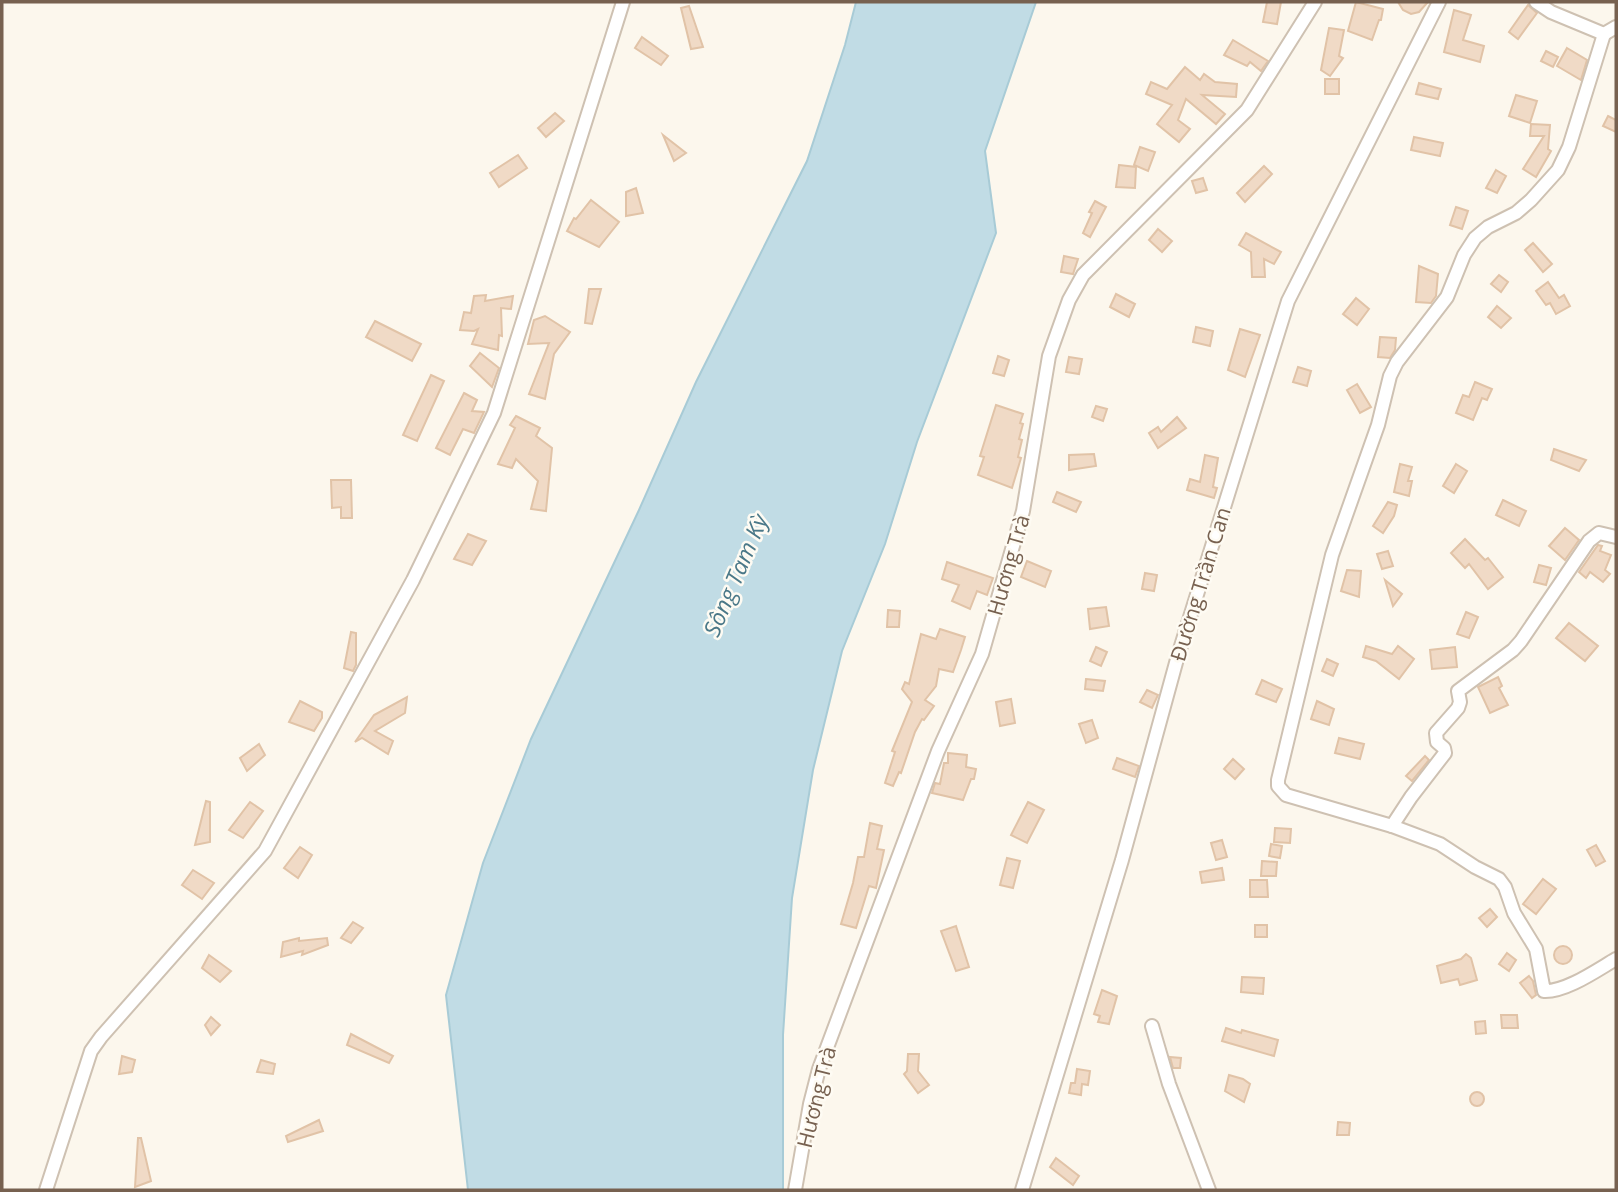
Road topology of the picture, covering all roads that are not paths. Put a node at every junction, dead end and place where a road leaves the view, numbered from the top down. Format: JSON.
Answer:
{"nodes":[{"id":1,"x":623,"y":2,"type":"edge"},
{"id":2,"x":1315,"y":2,"type":"edge"},
{"id":3,"x":1439,"y":2,"type":"edge"},
{"id":4,"x":1536,"y":2,"type":"edge"},
{"id":5,"x":1616,"y":27,"type":"edge"},
{"id":6,"x":1604,"y":34,"type":"junction"},
{"id":7,"x":1616,"y":537,"type":"edge"},
{"id":8,"x":1392,"y":826,"type":"junction"},
{"id":9,"x":1616,"y":959,"type":"edge"},
{"id":10,"x":1153,"y":1026,"type":"dead end"},
{"id":11,"x":46,"y":1190,"type":"edge"},
{"id":12,"x":795,"y":1190,"type":"edge"},
{"id":13,"x":1021,"y":1190,"type":"edge"},
{"id":14,"x":1209,"y":1190,"type":"edge"}],
"edges":[{"from":1,"to":11,"type":"street"},
{"from":2,"to":12,"type":"street","name":"Hương Trà"},
{"from":3,"to":13,"type":"street","name":"Đường Trần Can"},
{"from":4,"to":6,"type":"street"},
{"from":5,"to":6,"type":"street"},
{"from":6,"to":8,"type":"street"},
{"from":7,"to":8,"type":"street"},
{"from":8,"to":9,"type":"street"},
{"from":10,"to":14,"type":"street"}]}
